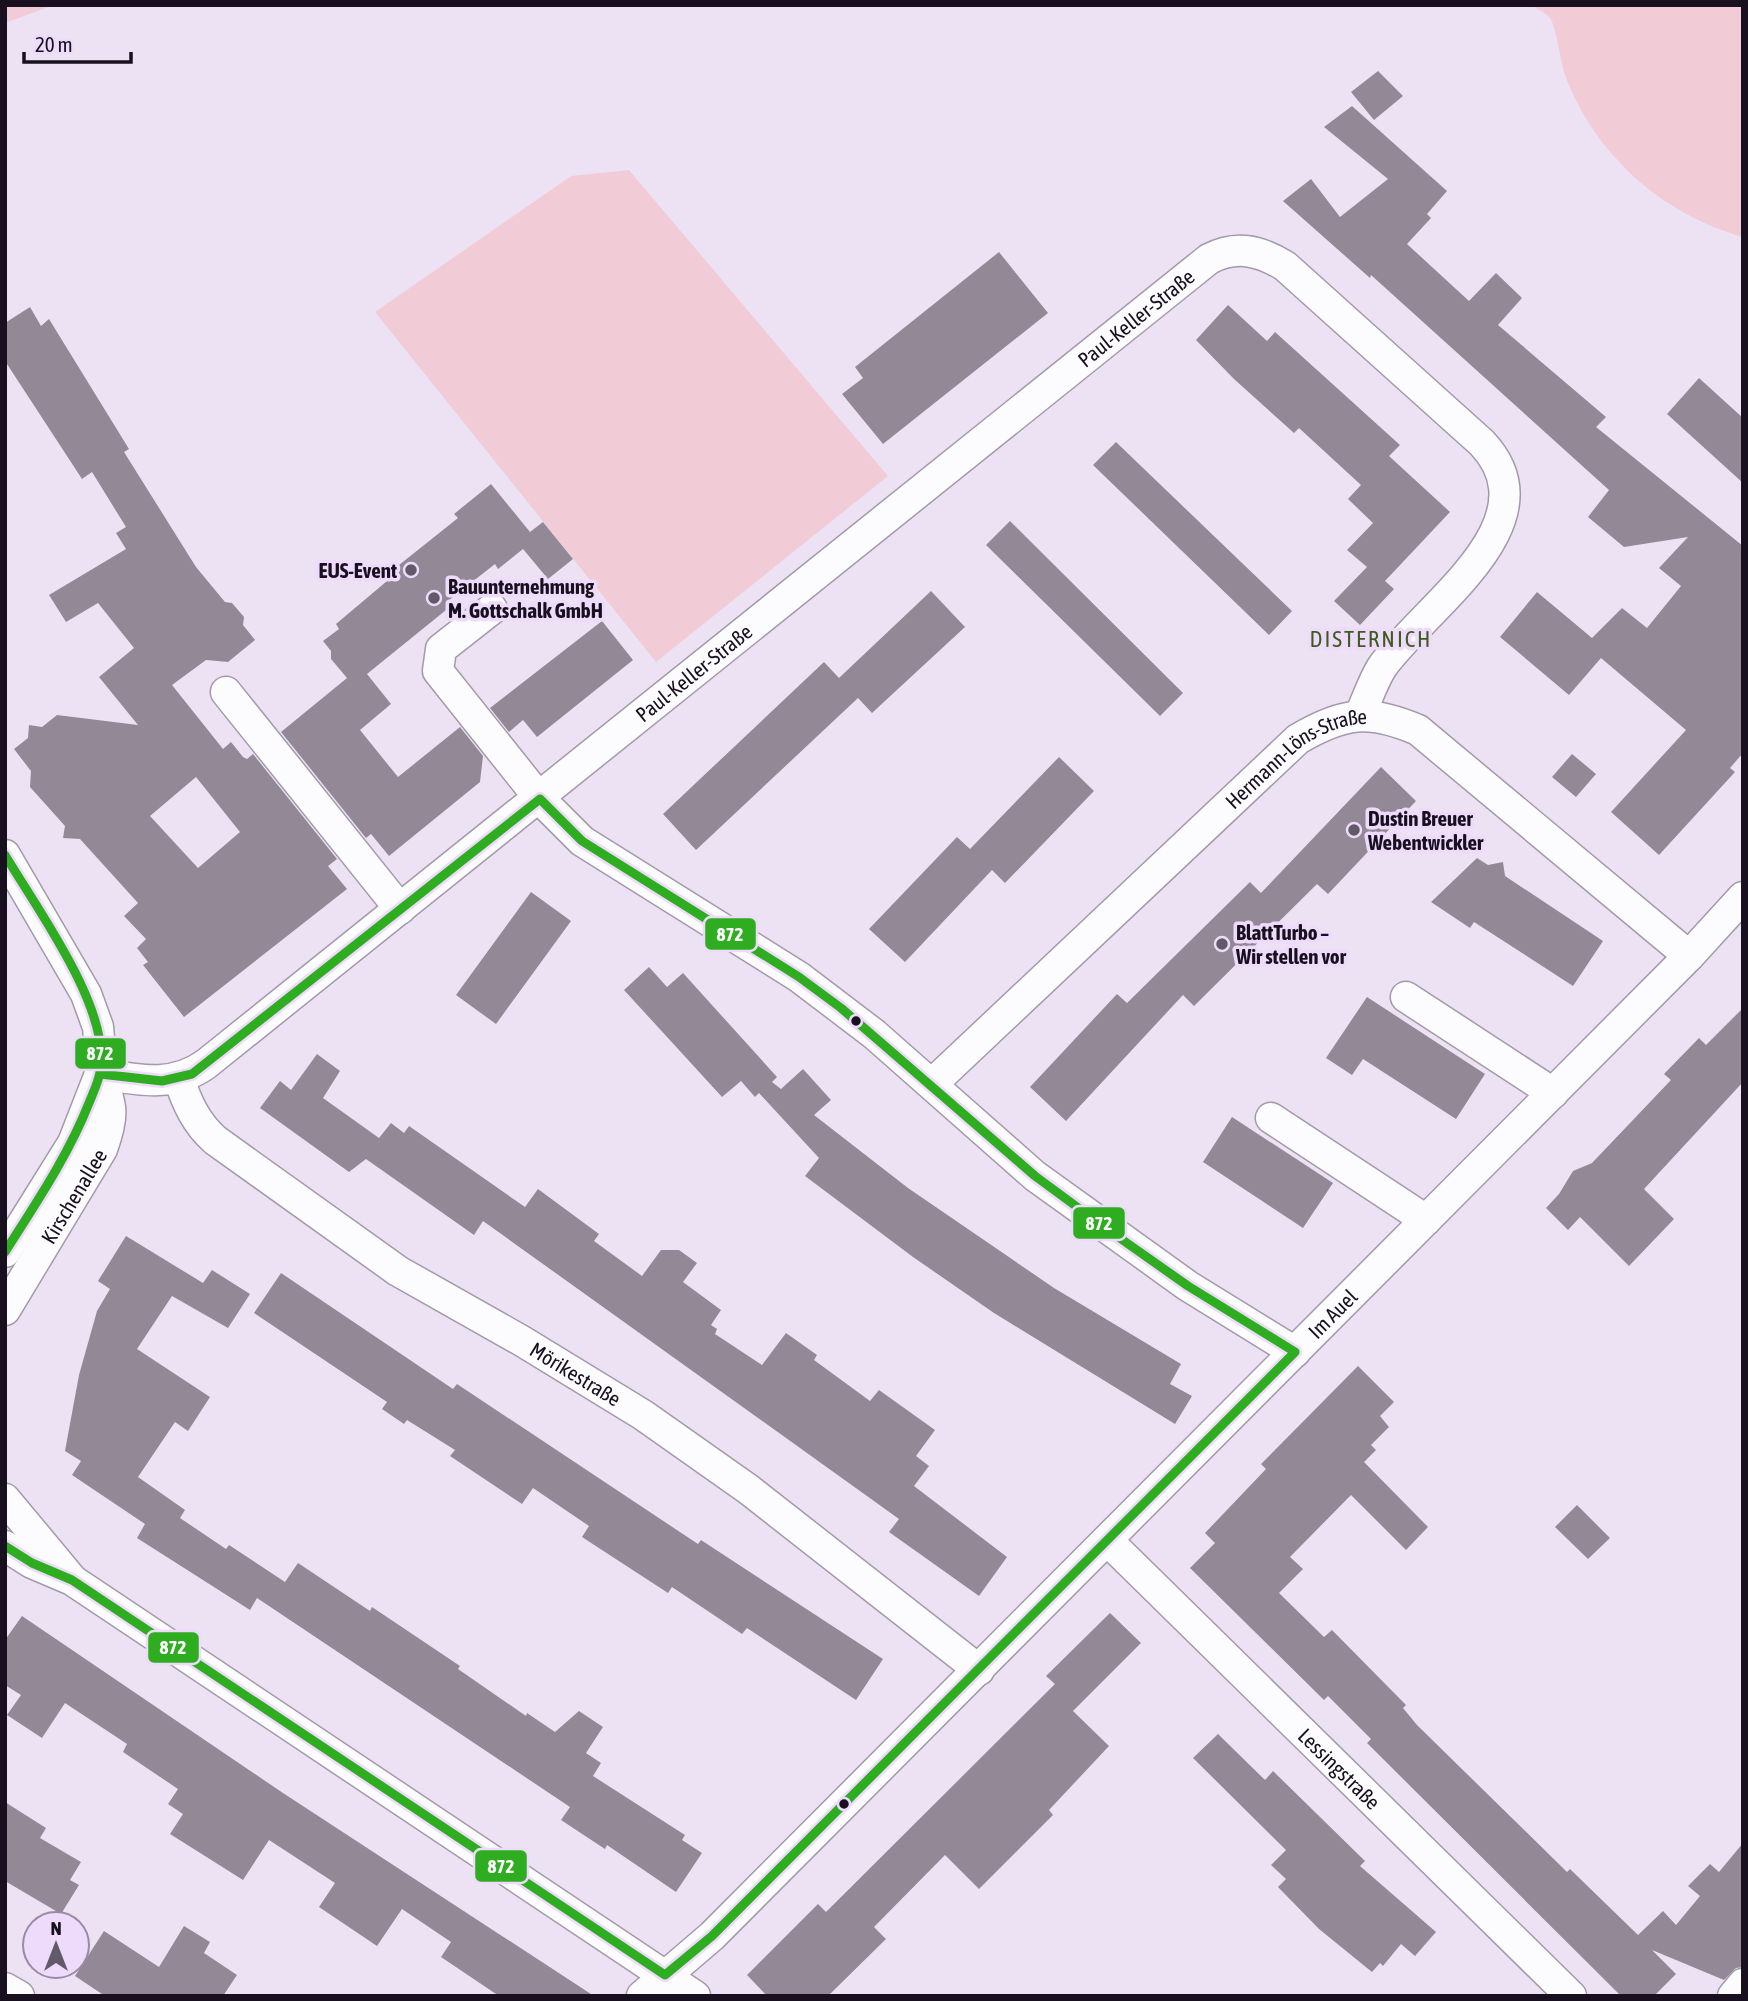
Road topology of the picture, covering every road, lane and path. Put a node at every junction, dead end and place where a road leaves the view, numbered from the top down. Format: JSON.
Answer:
{"nodes":[{"id":1,"x":492,"y":608,"type":"dead end"},
{"id":2,"x":226,"y":692,"type":"dead end"},
{"id":3,"x":1360,"y":715,"type":"junction"},
{"id":4,"x":540,"y":799,"type":"junction"},
{"id":5,"x":5,"y":855,"type":"edge"},
{"id":6,"x":1743,"y":897,"type":"edge"},
{"id":7,"x":400,"y":909,"type":"junction"},
{"id":8,"x":1689,"y":956,"type":"junction"},
{"id":9,"x":1406,"y":997,"type":"dead end"},
{"id":10,"x":100,"y":1074,"type":"junction"},
{"id":11,"x":179,"y":1079,"type":"junction"},
{"id":12,"x":932,"y":1084,"type":"junction"},
{"id":13,"x":1553,"y":1093,"type":"junction"},
{"id":14,"x":1271,"y":1118,"type":"dead end"},
{"id":15,"x":1426,"y":1220,"type":"junction"},
{"id":16,"x":5,"y":1252,"type":"edge"},
{"id":17,"x":5,"y":1310,"type":"edge"},
{"id":18,"x":1295,"y":1352,"type":"junction"},
{"id":19,"x":5,"y":1499,"type":"edge"},
{"id":20,"x":1107,"y":1540,"type":"junction"},
{"id":21,"x":5,"y":1546,"type":"edge"},
{"id":22,"x":72,"y":1580,"type":"junction"},
{"id":23,"x":979,"y":1671,"type":"junction"},
{"id":24,"x":665,"y":1975,"type":"junction"},
{"id":25,"x":1743,"y":1984,"type":"edge"},
{"id":26,"x":5,"y":1988,"type":"edge"},
{"id":27,"x":19,"y":1996,"type":"edge"},
{"id":28,"x":642,"y":1996,"type":"edge"},
{"id":29,"x":695,"y":1996,"type":"edge"},
{"id":30,"x":1571,"y":1996,"type":"edge"},
{"id":31,"x":1733,"y":1996,"type":"edge"}],
"edges":[{"from":1,"to":4,"type":"street"},
{"from":2,"to":7,"type":"street"},
{"from":3,"to":4,"type":"street","name":"Paul-Keller-Straße"},
{"from":3,"to":8,"type":"street","name":"Hermann-Löns-Straße"},
{"from":3,"to":12,"type":"street","name":"Hermann-Löns-Straße"},
{"from":4,"to":7,"type":"street","name":"Paul-Keller-Straße"},
{"from":4,"to":12,"type":"street"},
{"from":5,"to":10,"type":"street","name":"Kirschenallee"},
{"from":6,"to":8,"type":"street","name":"Im Auel"},
{"from":7,"to":11,"type":"street","name":"Paul-Keller-Straße"},
{"from":8,"to":13,"type":"street","name":"Im Auel"},
{"from":9,"to":13,"type":"street"},
{"from":10,"to":11,"type":"street","name":"Paul-Keller-Straße"},
{"from":10,"to":16,"type":"street","name":"Kirschenallee"},
{"from":10,"to":17,"type":"street","name":"Kirschenallee"},
{"from":11,"to":23,"type":"street","name":"Mörikestraße"},
{"from":12,"to":18,"type":"street"},
{"from":13,"to":15,"type":"street","name":"Im Auel"},
{"from":14,"to":15,"type":"street"},
{"from":15,"to":18,"type":"street","name":"Im Auel"},
{"from":18,"to":20,"type":"street","name":"Im Auel"},
{"from":19,"to":22,"type":"street"},
{"from":20,"to":23,"type":"street","name":"Im Auel"},
{"from":20,"to":30,"type":"street","name":"Lessingstraße"},
{"from":21,"to":22,"type":"street"},
{"from":22,"to":24,"type":"street"},
{"from":23,"to":24,"type":"street","name":"Im Auel"},
{"from":24,"to":28,"type":"street","name":"Im Auel"},
{"from":24,"to":29,"type":"street"},
{"from":25,"to":31,"type":"street"},
{"from":26,"to":27,"type":"street"}]}
